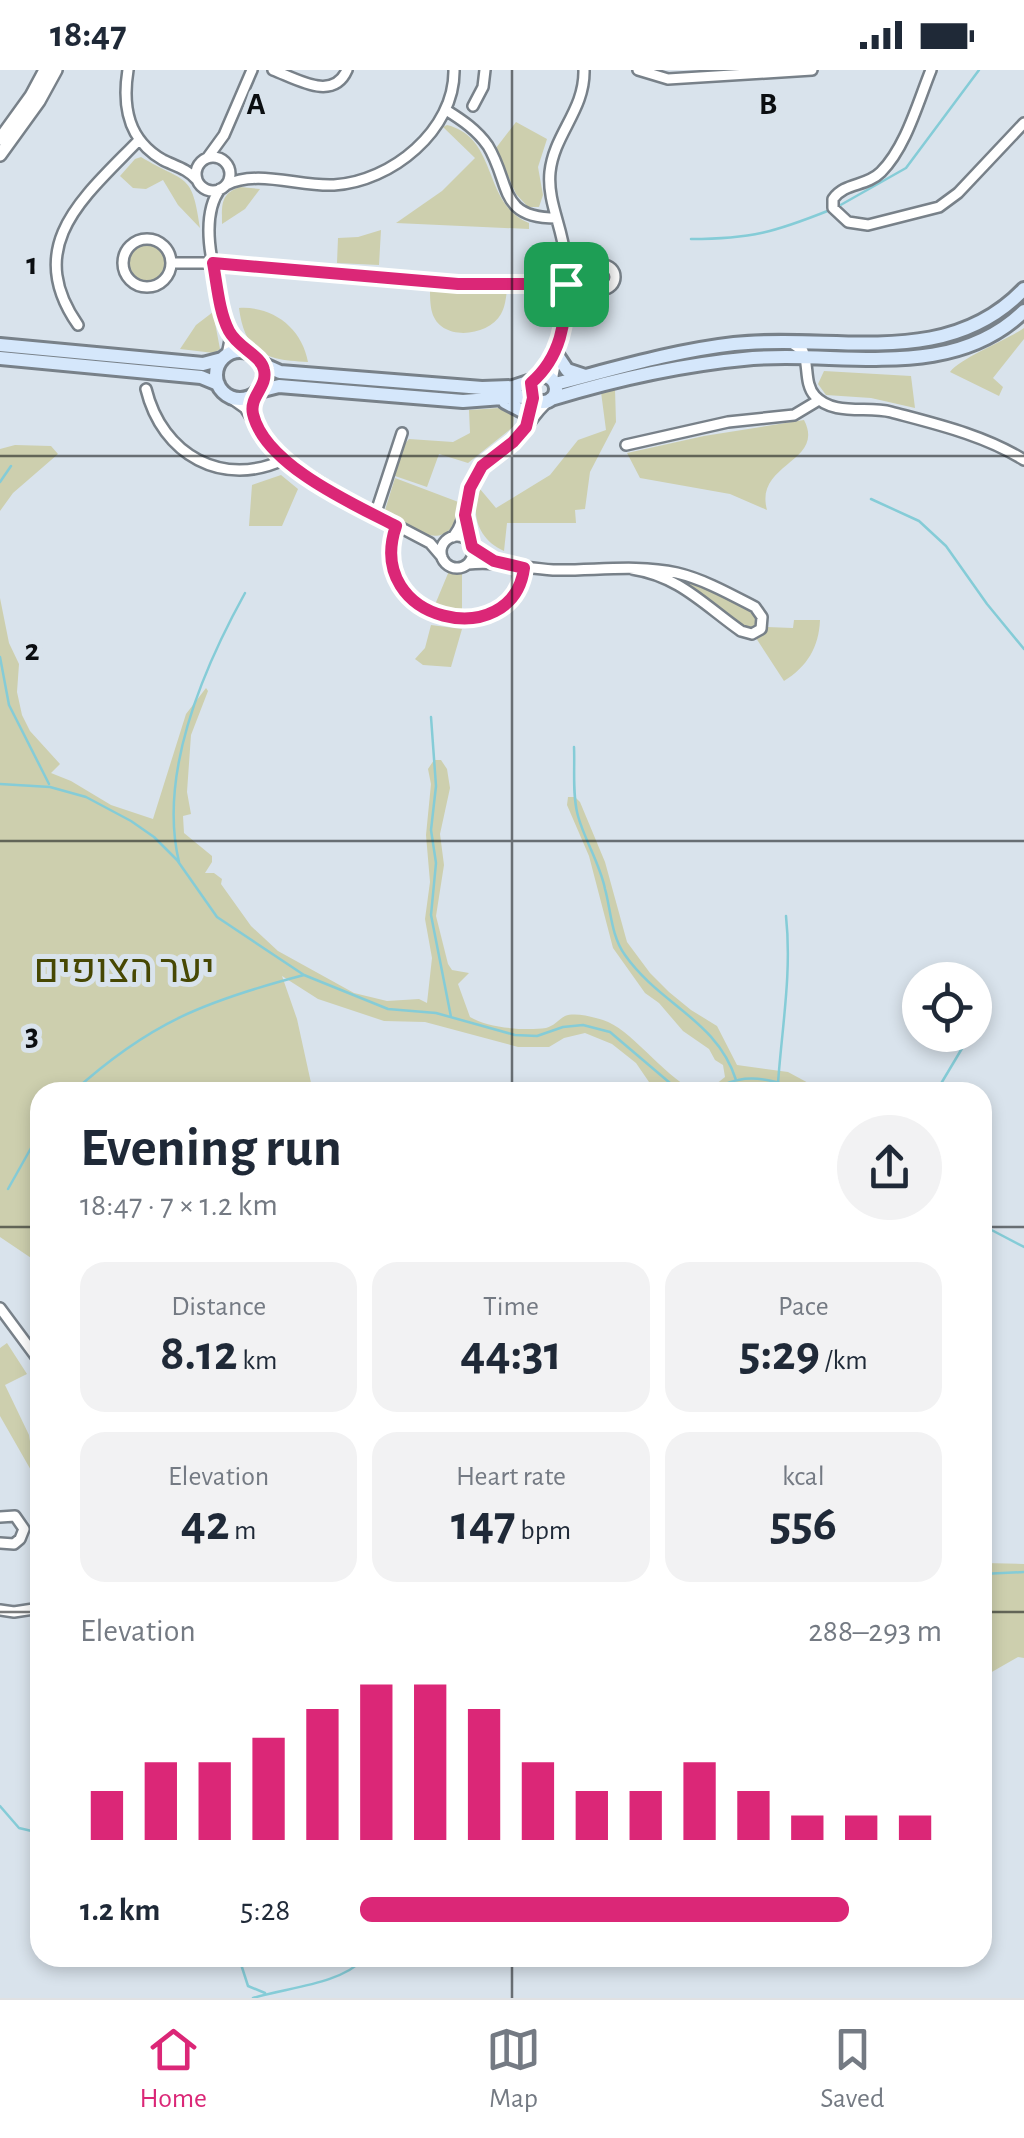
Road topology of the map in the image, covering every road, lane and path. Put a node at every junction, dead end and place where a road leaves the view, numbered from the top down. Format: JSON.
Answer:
{"nodes":[{"id":1,"x":45,"y":70,"type":"edge"},
{"id":2,"x":56,"y":70,"type":"edge"},
{"id":3,"x":128,"y":70,"type":"edge"},
{"id":4,"x":252,"y":70,"type":"edge"},
{"id":5,"x":273,"y":70,"type":"edge"},
{"id":6,"x":347,"y":70,"type":"edge"},
{"id":7,"x":454,"y":70,"type":"edge"},
{"id":8,"x":484,"y":70,"type":"edge"},
{"id":9,"x":584,"y":70,"type":"edge"},
{"id":10,"x":638,"y":70,"type":"edge"},
{"id":11,"x":812,"y":70,"type":"edge"},
{"id":12,"x":931,"y":70,"type":"edge"},
{"id":13,"x":473,"y":106,"type":"dead end"},
{"id":14,"x":446,"y":110,"type":"junction"},
{"id":15,"x":1024,"y":123,"type":"edge"},
{"id":16,"x":224,"y":135,"type":"junction"},
{"id":17,"x":0,"y":140,"type":"edge"},
{"id":18,"x":139,"y":140,"type":"junction"},
{"id":19,"x":0,"y":155,"type":"edge"},
{"id":20,"x":205,"y":159,"type":"junction"},
{"id":21,"x":170,"y":163,"type":"junction"},
{"id":22,"x":227,"y":165,"type":"junction"},
{"id":23,"x":256,"y":179,"type":"junction"},
{"id":24,"x":199,"y":183,"type":"junction"},
{"id":25,"x":223,"y":187,"type":"junction"},
{"id":26,"x":210,"y":218,"type":"junction"},
{"id":27,"x":556,"y":218,"type":"junction"},
{"id":28,"x":172,"y":263,"type":"junction"},
{"id":29,"x":213,"y":263,"type":"junction"},
{"id":30,"x":592,"y":279,"type":"dead end"},
{"id":31,"x":566,"y":282,"type":"junction"},
{"id":32,"x":1024,"y":288,"type":"edge"},
{"id":33,"x":1024,"y":311,"type":"edge"},
{"id":34,"x":78,"y":325,"type":"dead end"},
{"id":35,"x":228,"y":330,"type":"junction"},
{"id":36,"x":788,"y":342,"type":"junction"},
{"id":37,"x":0,"y":345,"type":"edge"},
{"id":38,"x":558,"y":350,"type":"junction"},
{"id":39,"x":244,"y":351,"type":"junction"},
{"id":40,"x":225,"y":357,"type":"junction"},
{"id":41,"x":786,"y":357,"type":"junction"},
{"id":42,"x":806,"y":357,"type":"junction"},
{"id":43,"x":0,"y":358,"type":"edge"},
{"id":44,"x":831,"y":358,"type":"junction"},
{"id":45,"x":262,"y":364,"type":"junction"},
{"id":46,"x":588,"y":376,"type":"junction"},
{"id":47,"x":808,"y":379,"type":"junction"},
{"id":48,"x":545,"y":380,"type":"junction"},
{"id":49,"x":218,"y":384,"type":"junction"},
{"id":50,"x":146,"y":389,"type":"dead end"},
{"id":51,"x":258,"y":392,"type":"junction"},
{"id":52,"x":228,"y":396,"type":"junction"},
{"id":53,"x":532,"y":397,"type":"junction"},
{"id":54,"x":497,"y":400,"type":"junction"},
{"id":55,"x":550,"y":400,"type":"junction"},
{"id":56,"x":819,"y":400,"type":"junction"},
{"id":57,"x":527,"y":420,"type":"junction"},
{"id":58,"x":258,"y":429,"type":"junction"},
{"id":59,"x":402,"y":433,"type":"dead end"},
{"id":60,"x":626,"y":445,"type":"dead end"},
{"id":61,"x":285,"y":459,"type":"junction"},
{"id":62,"x":1024,"y":460,"type":"edge"},
{"id":63,"x":375,"y":515,"type":"junction"},
{"id":64,"x":465,"y":515,"type":"junction"},
{"id":65,"x":396,"y":526,"type":"junction"},
{"id":66,"x":418,"y":537,"type":"junction"},
{"id":67,"x":451,"y":538,"type":"junction"},
{"id":68,"x":471,"y":544,"type":"junction"},
{"id":69,"x":442,"y":556,"type":"junction"},
{"id":70,"x":468,"y":564,"type":"junction"},
{"id":71,"x":501,"y":564,"type":"junction"},
{"id":72,"x":524,"y":568,"type":"junction"},
{"id":73,"x":632,"y":569,"type":"junction"},
{"id":74,"x":0,"y":1308,"type":"edge"},
{"id":75,"x":30,"y":1348,"type":"edge"},
{"id":76,"x":0,"y":1516,"type":"edge"},
{"id":77,"x":0,"y":1543,"type":"edge"},
{"id":78,"x":0,"y":1610,"type":"edge"},
{"id":79,"x":30,"y":1610,"type":"edge"}],
"edges":[{"from":1,"to":17,"type":"street"},
{"from":2,"to":19,"type":"street"},
{"from":3,"to":18,"type":"street"},
{"from":4,"to":16,"type":"street"},
{"from":5,"to":6,"type":"street"},
{"from":7,"to":14,"type":"street"},
{"from":8,"to":13,"type":"street"},
{"from":9,"to":27,"type":"street"},
{"from":10,"to":11,"type":"street"},
{"from":12,"to":15,"type":"street"},
{"from":14,"to":23,"type":"street"},
{"from":14,"to":27,"type":"street"},
{"from":16,"to":20,"type":"street"},
{"from":16,"to":22,"type":"street"},
{"from":18,"to":21,"type":"street"},
{"from":18,"to":34,"type":"street"},
{"from":20,"to":21,"type":"street"},
{"from":20,"to":22,"type":"street"},
{"from":20,"to":24,"type":"street"},
{"from":21,"to":24,"type":"street"},
{"from":22,"to":23,"type":"street"},
{"from":22,"to":25,"type":"street"},
{"from":23,"to":25,"type":"street"},
{"from":24,"to":25,"type":"street"},
{"from":24,"to":26,"type":"street"},
{"from":25,"to":26,"type":"street"},
{"from":26,"to":29,"type":"street"},
{"from":27,"to":31,"type":"street"},
{"from":28,"to":28,"type":"street"},
{"from":28,"to":29,"type":"street"},
{"from":29,"to":31,"type":"street"},
{"from":29,"to":35,"type":"street"},
{"from":30,"to":31,"type":"street"},
{"from":31,"to":38,"type":"street"},
{"from":32,"to":36,"type":"main road"},
{"from":33,"to":44,"type":"main road"},
{"from":35,"to":39,"type":"street"},
{"from":35,"to":40,"type":"street"},
{"from":36,"to":42,"type":"street"},
{"from":36,"to":46,"type":"main road"},
{"from":37,"to":40,"type":"main road"},
{"from":38,"to":46,"type":"main road"},
{"from":38,"to":48,"type":"street"},
{"from":39,"to":40,"type":"main road"},
{"from":39,"to":45,"type":"main road"},
{"from":40,"to":49,"type":"main road"},
{"from":41,"to":42,"type":"main road"},
{"from":41,"to":47,"type":"street"},
{"from":41,"to":55,"type":"main road"},
{"from":42,"to":44,"type":"main road"},
{"from":42,"to":47,"type":"street"},
{"from":43,"to":49,"type":"main road"},
{"from":44,"to":47,"type":"street"},
{"from":45,"to":48,"type":"main road"},
{"from":45,"to":51,"type":"main road"},
{"from":46,"to":48,"type":"main road"},
{"from":47,"to":56,"type":"street"},
{"from":48,"to":53,"type":"main road"},
{"from":48,"to":55,"type":"main road"},
{"from":49,"to":52,"type":"main road"},
{"from":50,"to":61,"type":"street"},
{"from":51,"to":52,"type":"main road"},
{"from":51,"to":54,"type":"main road"},
{"from":51,"to":58,"type":"street"},
{"from":52,"to":58,"type":"street"},
{"from":53,"to":54,"type":"main road"},
{"from":53,"to":55,"type":"main road"},
{"from":53,"to":57,"type":"street"},
{"from":54,"to":57,"type":"main road"},
{"from":55,"to":57,"type":"street"},
{"from":56,"to":60,"type":"street"},
{"from":56,"to":62,"type":"street"},
{"from":57,"to":64,"type":"street"},
{"from":58,"to":61,"type":"street"},
{"from":59,"to":63,"type":"street"},
{"from":61,"to":63,"type":"street"},
{"from":63,"to":65,"type":"street"},
{"from":64,"to":67,"type":"street"},
{"from":64,"to":68,"type":"street"},
{"from":65,"to":66,"type":"street"},
{"from":65,"to":72,"type":"street"},
{"from":66,"to":67,"type":"street"},
{"from":66,"to":69,"type":"street"},
{"from":67,"to":68,"type":"street"},
{"from":67,"to":69,"type":"street"},
{"from":68,"to":70,"type":"street"},
{"from":68,"to":71,"type":"street"},
{"from":69,"to":70,"type":"street"},
{"from":70,"to":71,"type":"street"},
{"from":71,"to":72,"type":"street"},
{"from":72,"to":73,"type":"street"},
{"from":73,"to":73,"type":"street"},
{"from":74,"to":75,"type":"street"},
{"from":76,"to":77,"type":"street"},
{"from":78,"to":79,"type":"street"}]}
